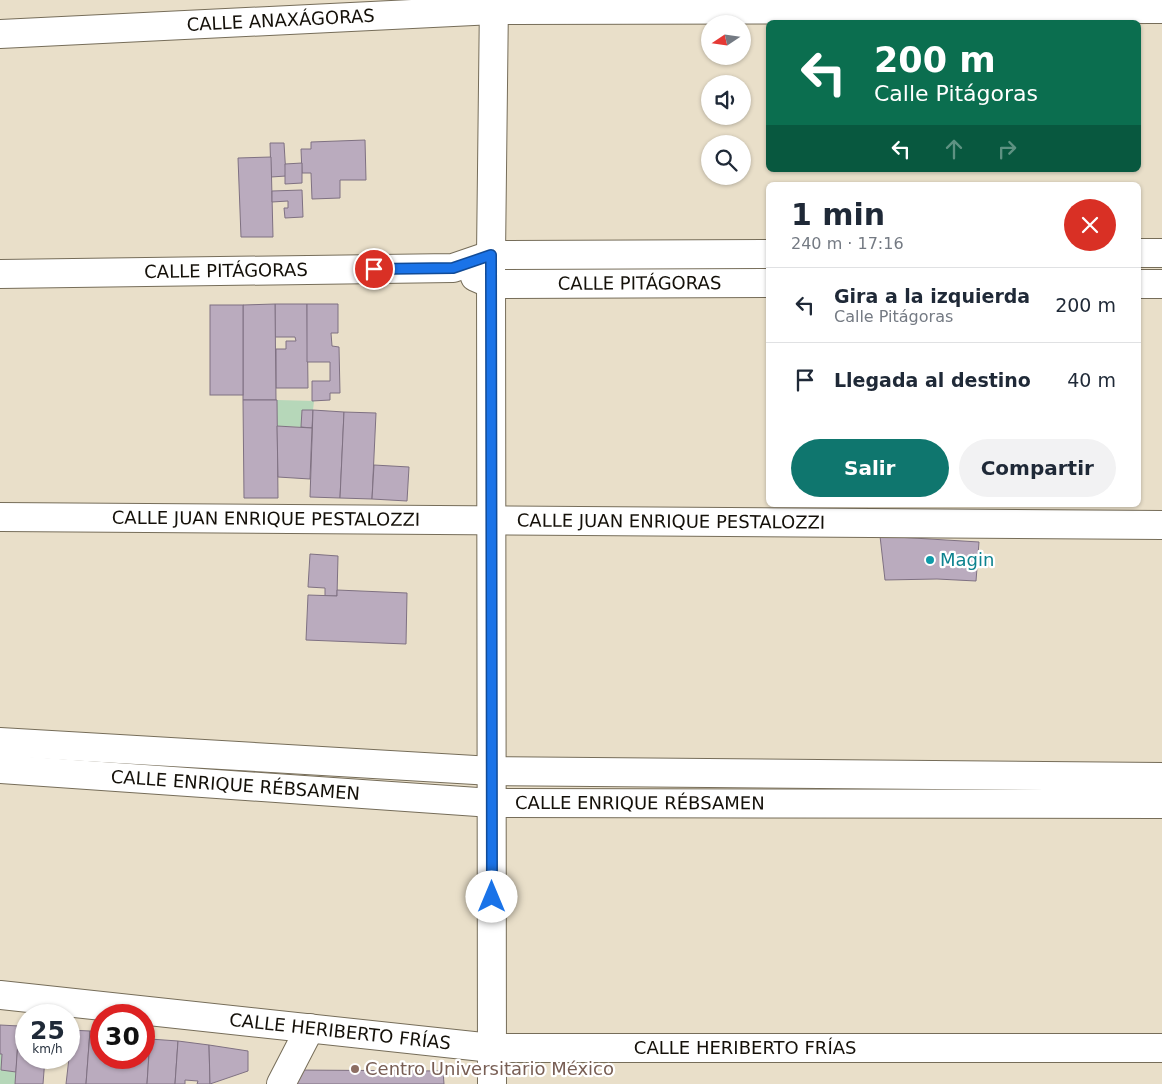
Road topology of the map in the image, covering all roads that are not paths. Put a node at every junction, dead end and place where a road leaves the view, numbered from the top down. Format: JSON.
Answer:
{"nodes":[{"id":1,"x":494,"y":5,"type":"edge"},
{"id":2,"x":1162,"y":9,"type":"edge"},
{"id":3,"x":0,"y":34,"type":"edge"},
{"id":4,"x":1141,"y":253,"type":"edge"},
{"id":5,"x":1162,"y":253,"type":"edge"},
{"id":6,"x":766,"y":254,"type":"edge"},
{"id":7,"x":491,"y":255,"type":"junction"},
{"id":8,"x":453,"y":268,"type":"junction"},
{"id":9,"x":0,"y":274,"type":"edge"},
{"id":10,"x":766,"y":283,"type":"edge"},
{"id":11,"x":491,"y":284,"type":"junction"},
{"id":12,"x":1141,"y":284,"type":"edge"},
{"id":13,"x":1162,"y":284,"type":"edge"},
{"id":14,"x":0,"y":517,"type":"edge"},
{"id":15,"x":492,"y":520,"type":"junction"},
{"id":16,"x":1162,"y":525,"type":"edge"},
{"id":17,"x":0,"y":742,"type":"edge"},
{"id":18,"x":191,"y":753,"type":"junction"},
{"id":19,"x":368,"y":763,"type":"junction"},
{"id":20,"x":0,"y":770,"type":"edge"},
{"id":21,"x":492,"y":771,"type":"junction"},
{"id":22,"x":916,"y":774,"type":"junction"},
{"id":23,"x":1162,"y":777,"type":"edge"},
{"id":24,"x":190,"y":782,"type":"junction"},
{"id":25,"x":366,"y":794,"type":"junction"},
{"id":26,"x":492,"y":803,"type":"junction"},
{"id":27,"x":914,"y":803,"type":"junction"},
{"id":28,"x":1162,"y":804,"type":"edge"},
{"id":29,"x":0,"y":995,"type":"edge"},
{"id":30,"x":310,"y":1028,"type":"junction"},
{"id":31,"x":492,"y":1048,"type":"junction"},
{"id":32,"x":1162,"y":1048,"type":"edge"},
{"id":33,"x":281,"y":1084,"type":"edge"},
{"id":34,"x":492,"y":1084,"type":"edge"}],
"edges":[{"from":1,"to":2,"type":"street","name":"CALLE ANAXÁGORAS"},
{"from":1,"to":3,"type":"street","name":"CALLE ANAXÁGORAS"},
{"from":1,"to":7,"type":"street"},
{"from":4,"to":5,"type":"street"},
{"from":6,"to":7,"type":"street","name":"CALLE PITÁGORAS"},
{"from":7,"to":8,"type":"street","name":"CALLE PITÁGORAS"},
{"from":7,"to":11,"type":"street"},
{"from":8,"to":9,"type":"street","name":"CALLE PITÁGORAS"},
{"from":8,"to":11,"type":"street","name":"CALLE PITÁGORAS"},
{"from":10,"to":11,"type":"street","name":"CALLE PITÁGORAS"},
{"from":11,"to":15,"type":"street"},
{"from":12,"to":13,"type":"street"},
{"from":14,"to":15,"type":"street","name":"CALLE JUAN ENRIQUE PESTALOZZI"},
{"from":15,"to":16,"type":"street","name":"CALLE JUAN ENRIQUE PESTALOZZI"},
{"from":15,"to":21,"type":"street"},
{"from":17,"to":18,"type":"street","name":"CALLE ENRIQUE RÉBSAMEN"},
{"from":18,"to":19,"type":"street","name":"CALLE ENRIQUE RÉBSAMEN"},
{"from":18,"to":24,"type":"street"},
{"from":19,"to":21,"type":"street","name":"CALLE ENRIQUE RÉBSAMEN"},
{"from":19,"to":25,"type":"street"},
{"from":20,"to":24,"type":"street","name":"CALLE ENRIQUE RÉBSAMEN"},
{"from":21,"to":22,"type":"street","name":"CALLE ENRIQUE RÉBSAMEN"},
{"from":21,"to":26,"type":"street"},
{"from":22,"to":23,"type":"street","name":"CALLE ENRIQUE RÉBSAMEN"},
{"from":22,"to":27,"type":"street"},
{"from":24,"to":25,"type":"street","name":"CALLE ENRIQUE RÉBSAMEN"},
{"from":25,"to":26,"type":"street","name":"CALLE ENRIQUE RÉBSAMEN"},
{"from":26,"to":27,"type":"street","name":"CALLE ENRIQUE RÉBSAMEN"},
{"from":26,"to":31,"type":"street"},
{"from":27,"to":28,"type":"street","name":"CALLE ENRIQUE RÉBSAMEN"},
{"from":29,"to":30,"type":"street","name":"CALLE HERIBERTO FRÍAS"},
{"from":30,"to":31,"type":"street","name":"CALLE HERIBERTO FRÍAS"},
{"from":30,"to":33,"type":"street"},
{"from":31,"to":32,"type":"street","name":"CALLE HERIBERTO FRÍAS"},
{"from":31,"to":34,"type":"street"}]}
